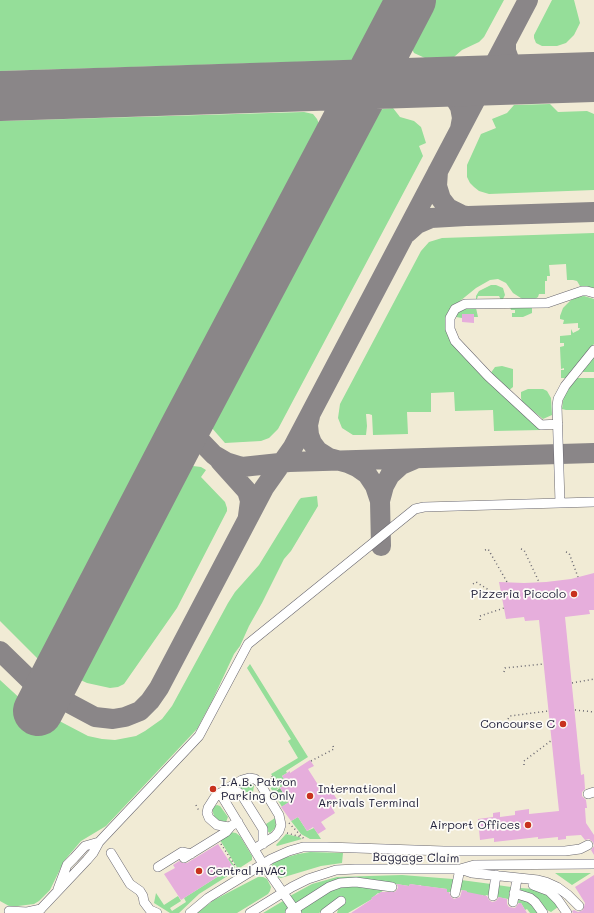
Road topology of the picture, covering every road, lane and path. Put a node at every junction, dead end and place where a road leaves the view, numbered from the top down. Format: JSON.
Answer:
{"nodes":[{"id":1,"x":594,"y":293,"type":"edge"},
{"id":2,"x":594,"y":350,"type":"edge"},
{"id":3,"x":558,"y":424,"type":"junction"},
{"id":4,"x":594,"y":502,"type":"edge"},
{"id":5,"x":560,"y":503,"type":"junction"},
{"id":6,"x":521,"y":548,"type":"dead end"},
{"id":7,"x":484,"y":550,"type":"dead end"},
{"id":8,"x":566,"y":552,"type":"dead end"},
{"id":9,"x":578,"y":577,"type":"dead end"},
{"id":10,"x":507,"y":582,"type":"dead end"},
{"id":11,"x":539,"y":582,"type":"dead end"},
{"id":12,"x":473,"y":584,"type":"dead end"},
{"id":13,"x":502,"y":598,"type":"dead end"},
{"id":14,"x":504,"y":608,"type":"dead end"},
{"id":15,"x":480,"y":620,"type":"dead end"},
{"id":16,"x":543,"y":664,"type":"dead end"},
{"id":17,"x":504,"y":672,"type":"dead end"},
{"id":18,"x":594,"y":679,"type":"edge"},
{"id":19,"x":572,"y":683,"type":"dead end"},
{"id":20,"x":575,"y":710,"type":"dead end"},
{"id":21,"x":548,"y":711,"type":"dead end"},
{"id":22,"x":594,"y":712,"type":"edge"},
{"id":23,"x":508,"y":719,"type":"dead end"},
{"id":24,"x":552,"y":740,"type":"dead end"},
{"id":25,"x":333,"y":746,"type":"dead end"},
{"id":26,"x":311,"y":762,"type":"dead end"},
{"id":27,"x":524,"y":765,"type":"dead end"},
{"id":28,"x":228,"y":788,"type":"junction"},
{"id":29,"x":220,"y":794,"type":"junction"},
{"id":30,"x":287,"y":821,"type":"dead end"},
{"id":31,"x":234,"y":824,"type":"junction"},
{"id":32,"x":285,"y":833,"type":"dead end"},
{"id":33,"x":301,"y":837,"type":"junction"},
{"id":34,"x":306,"y":840,"type":"dead end"},
{"id":35,"x":263,"y":844,"type":"junction"},
{"id":36,"x":584,"y":847,"type":"dead end"},
{"id":37,"x":254,"y":849,"type":"junction"},
{"id":38,"x":111,"y":853,"type":"dead end"},
{"id":39,"x":263,"y":864,"type":"junction"},
{"id":40,"x":594,"y":864,"type":"edge"},
{"id":41,"x":158,"y":867,"type":"dead end"},
{"id":42,"x":460,"y":869,"type":"junction"},
{"id":43,"x":496,"y":876,"type":"junction"},
{"id":44,"x":520,"y":879,"type":"junction"},
{"id":45,"x":392,"y":887,"type":"dead end"},
{"id":46,"x":283,"y":892,"type":"junction"},
{"id":47,"x":455,"y":893,"type":"dead end"},
{"id":48,"x":493,"y":896,"type":"dead end"},
{"id":49,"x":341,"y":901,"type":"dead end"},
{"id":50,"x":579,"y":906,"type":"dead end"},
{"id":51,"x":0,"y":907,"type":"edge"},
{"id":52,"x":39,"y":911,"type":"edge"},
{"id":53,"x":10,"y":912,"type":"edge"},
{"id":54,"x":293,"y":912,"type":"edge"},
{"id":55,"x":157,"y":913,"type":"edge"},
{"id":56,"x":190,"y":913,"type":"edge"},
{"id":57,"x":250,"y":913,"type":"edge"},
{"id":58,"x":325,"y":913,"type":"edge"},
{"id":59,"x":542,"y":913,"type":"edge"},
{"id":60,"x":567,"y":913,"type":"edge"}],
"edges":[{"from":1,"to":3,"type":"street"},
{"from":2,"to":3,"type":"street"},
{"from":3,"to":5,"type":"street"},
{"from":4,"to":5,"type":"street"},
{"from":5,"to":52,"type":"street"},
{"from":6,"to":11,"type":"path"},
{"from":7,"to":10,"type":"path"},
{"from":8,"to":9,"type":"path"},
{"from":12,"to":13,"type":"path"},
{"from":14,"to":15,"type":"path"},
{"from":16,"to":17,"type":"path"},
{"from":18,"to":19,"type":"path"},
{"from":20,"to":22,"type":"path"},
{"from":21,"to":23,"type":"path"},
{"from":24,"to":27,"type":"path"},
{"from":25,"to":26,"type":"path"},
{"from":28,"to":29,"type":"street"},
{"from":28,"to":35,"type":"street"},
{"from":28,"to":35,"type":"street"},
{"from":29,"to":31,"type":"street"},
{"from":29,"to":31,"type":"street"},
{"from":30,"to":33,"type":"path"},
{"from":31,"to":37,"type":"street"},
{"from":31,"to":41,"type":"street"},
{"from":32,"to":33,"type":"path"},
{"from":33,"to":34,"type":"path"},
{"from":35,"to":37,"type":"street"},
{"from":36,"to":39,"type":"street"},
{"from":37,"to":39,"type":"street"},
{"from":38,"to":55,"type":"street"},
{"from":39,"to":46,"type":"street"},
{"from":39,"to":56,"type":"street"},
{"from":40,"to":42,"type":"street"},
{"from":42,"to":43,"type":"street","name":"Baggage Claim"},
{"from":42,"to":46,"type":"street","name":"Baggage Claim"},
{"from":42,"to":47,"type":"street"},
{"from":43,"to":44,"type":"street","name":"Baggage Claim"},
{"from":43,"to":48,"type":"street"},
{"from":44,"to":50,"type":"street","name":"Baggage Claim"},
{"from":44,"to":59,"type":"street"},
{"from":44,"to":60,"type":"street"},
{"from":45,"to":54,"type":"street"},
{"from":46,"to":54,"type":"street"},
{"from":46,"to":57,"type":"street","name":"Baggage Claim"},
{"from":49,"to":58,"type":"street"},
{"from":51,"to":53,"type":"street"},
{"from":52,"to":53,"type":"street"}]}
